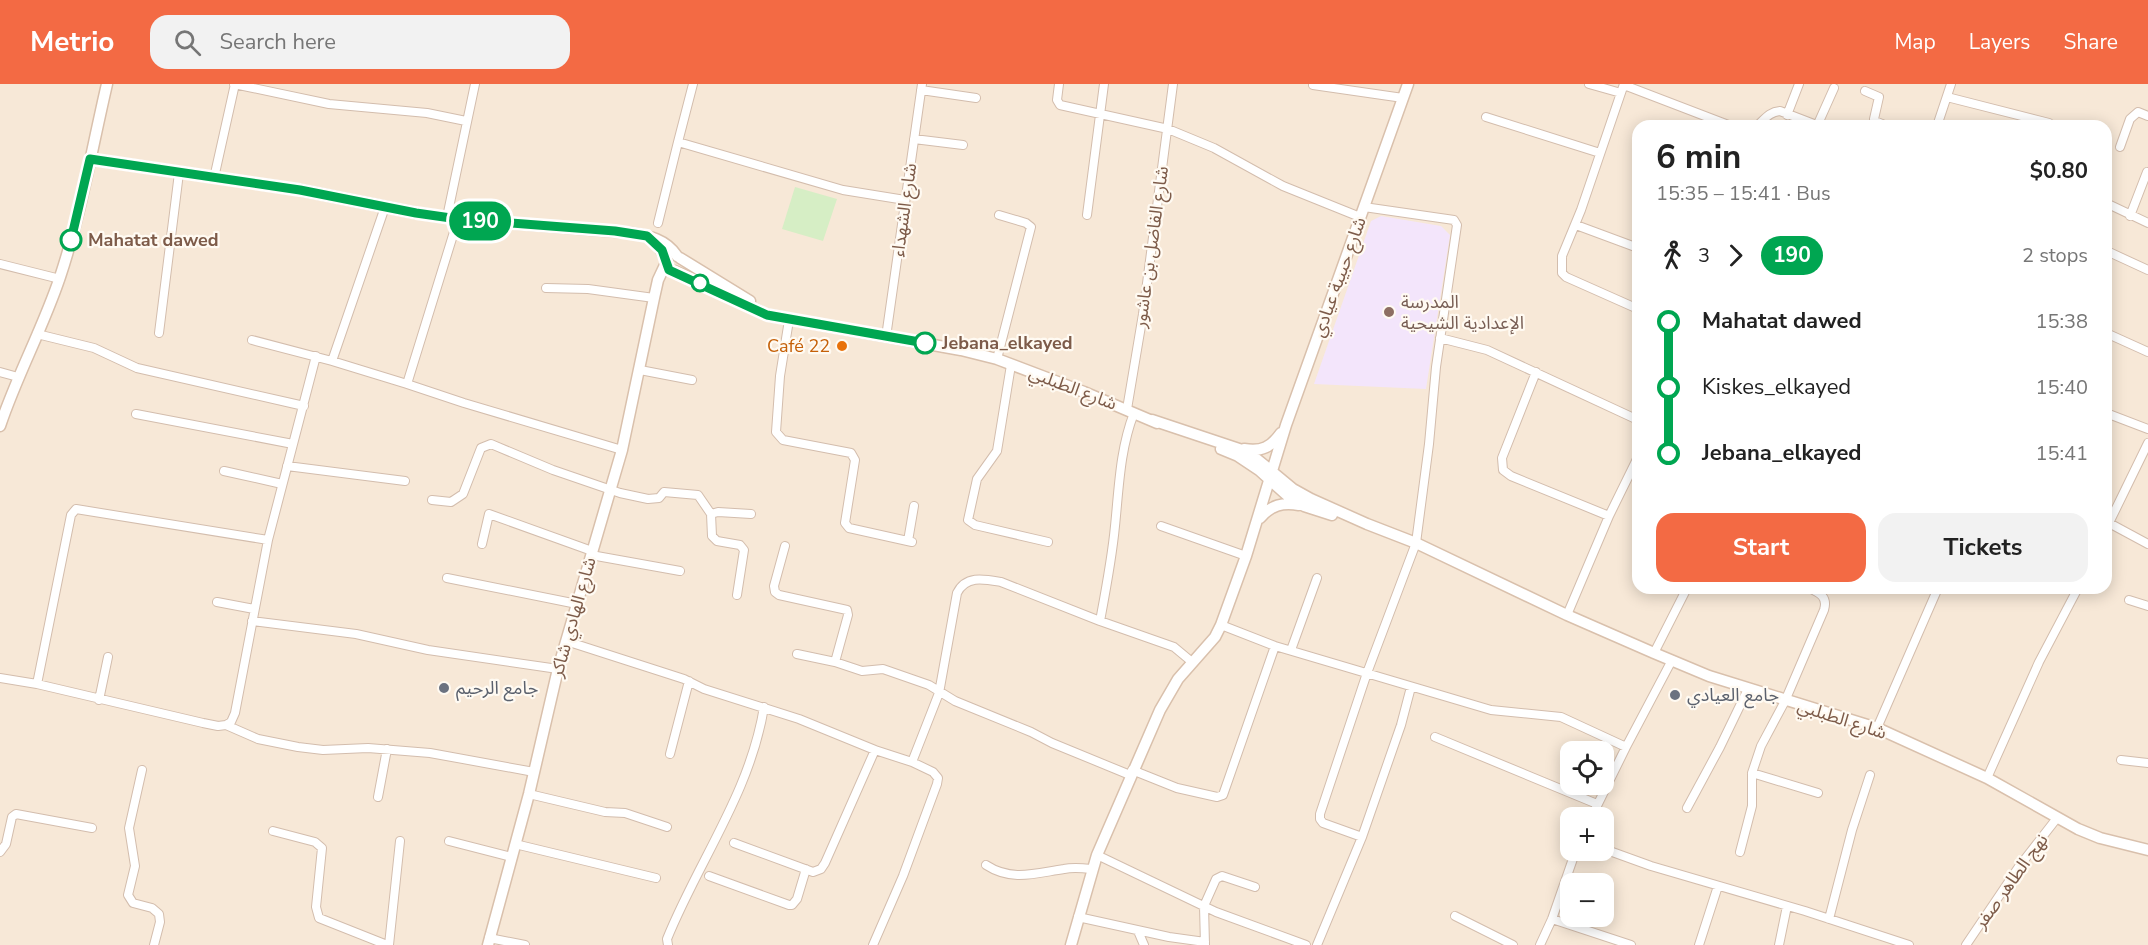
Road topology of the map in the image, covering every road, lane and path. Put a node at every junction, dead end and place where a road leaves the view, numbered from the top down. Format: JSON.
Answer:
{"nodes":[{"id":1,"x":107,"y":84,"type":"edge"},
{"id":2,"x":238,"y":84,"type":"edge"},
{"id":3,"x":476,"y":84,"type":"edge"},
{"id":4,"x":693,"y":84,"type":"edge"},
{"id":5,"x":1059,"y":84,"type":"edge"},
{"id":6,"x":1104,"y":84,"type":"edge"},
{"id":7,"x":1173,"y":84,"type":"edge"},
{"id":8,"x":1408,"y":84,"type":"edge"},
{"id":9,"x":1589,"y":84,"type":"edge"},
{"id":10,"x":1799,"y":84,"type":"edge"},
{"id":11,"x":1951,"y":84,"type":"edge"},
{"id":12,"x":1313,"y":85,"type":"edge"},
{"id":13,"x":922,"y":87,"type":"edge"},
{"id":14,"x":1623,"y":87,"type":"edge"},
{"id":15,"x":1834,"y":88,"type":"dead end"},
{"id":16,"x":1865,"y":91,"type":"dead end"},
{"id":17,"x":976,"y":98,"type":"dead end"},
{"id":18,"x":1403,"y":98,"type":"junction"},
{"id":19,"x":1947,"y":98,"type":"junction"},
{"id":20,"x":1099,"y":114,"type":"junction"},
{"id":21,"x":1787,"y":115,"type":"junction"},
{"id":22,"x":2148,"y":116,"type":"edge"},
{"id":23,"x":1486,"y":117,"type":"dead end"},
{"id":24,"x":1714,"y":120,"type":"edge"},
{"id":25,"x":1764,"y":120,"type":"edge"},
{"id":26,"x":1801,"y":120,"type":"edge"},
{"id":27,"x":1821,"y":120,"type":"edge"},
{"id":28,"x":1876,"y":120,"type":"edge"},
{"id":29,"x":1938,"y":120,"type":"edge"},
{"id":30,"x":2037,"y":120,"type":"edge"},
{"id":31,"x":466,"y":121,"type":"junction"},
{"id":32,"x":1168,"y":129,"type":"junction"},
{"id":33,"x":914,"y":139,"type":"junction"},
{"id":34,"x":678,"y":142,"type":"junction"},
{"id":35,"x":963,"y":145,"type":"dead end"},
{"id":36,"x":2120,"y":147,"type":"dead end"},
{"id":37,"x":1600,"y":153,"type":"junction"},
{"id":38,"x":90,"y":159,"type":"junction"},
{"id":39,"x":2146,"y":172,"type":"dead end"},
{"id":40,"x":179,"y":173,"type":"junction"},
{"id":41,"x":214,"y":178,"type":"junction"},
{"id":42,"x":905,"y":200,"type":"junction"},
{"id":43,"x":2112,"y":206,"type":"edge"},
{"id":44,"x":385,"y":207,"type":"junction"},
{"id":45,"x":1362,"y":212,"type":"junction"},
{"id":46,"x":999,"y":215,"type":"dead end"},
{"id":47,"x":1087,"y":215,"type":"dead end"},
{"id":48,"x":2130,"y":216,"type":"junction"},
{"id":49,"x":452,"y":218,"type":"junction"},
{"id":50,"x":658,"y":223,"type":"dead end"},
{"id":51,"x":2148,"y":223,"type":"edge"},
{"id":52,"x":1576,"y":225,"type":"junction"},
{"id":53,"x":1632,"y":246,"type":"edge"},
{"id":54,"x":2112,"y":253,"type":"edge"},
{"id":55,"x":673,"y":263,"type":"junction"},
{"id":56,"x":0,"y":264,"type":"edge"},
{"id":57,"x":2148,"y":270,"type":"edge"},
{"id":58,"x":60,"y":279,"type":"junction"},
{"id":59,"x":546,"y":288,"type":"dead end"},
{"id":60,"x":655,"y":294,"type":"junction"},
{"id":61,"x":1632,"y":306,"type":"edge"},
{"id":62,"x":786,"y":318,"type":"junction"},
{"id":63,"x":159,"y":333,"type":"dead end"},
{"id":64,"x":37,"y":334,"type":"junction"},
{"id":65,"x":2112,"y":336,"type":"edge"},
{"id":66,"x":886,"y":337,"type":"junction"},
{"id":67,"x":1440,"y":338,"type":"junction"},
{"id":68,"x":252,"y":340,"type":"dead end"},
{"id":69,"x":2148,"y":352,"type":"edge"},
{"id":70,"x":316,"y":356,"type":"junction"},
{"id":71,"x":997,"y":359,"type":"junction"},
{"id":72,"x":332,"y":361,"type":"junction"},
{"id":73,"x":1011,"y":365,"type":"junction"},
{"id":74,"x":640,"y":370,"type":"junction"},
{"id":75,"x":0,"y":372,"type":"edge"},
{"id":76,"x":1536,"y":372,"type":"junction"},
{"id":77,"x":18,"y":377,"type":"junction"},
{"id":78,"x":692,"y":380,"type":"dead end"},
{"id":79,"x":407,"y":384,"type":"junction"},
{"id":80,"x":304,"y":406,"type":"junction"},
{"id":81,"x":1130,"y":411,"type":"junction"},
{"id":82,"x":136,"y":414,"type":"dead end"},
{"id":83,"x":2112,"y":415,"type":"edge"},
{"id":84,"x":1632,"y":417,"type":"edge"},
{"id":85,"x":1152,"y":420,"type":"junction"},
{"id":86,"x":1286,"y":425,"type":"junction"},
{"id":87,"x":0,"y":426,"type":"edge"},
{"id":88,"x":2148,"y":429,"type":"edge"},
{"id":89,"x":2148,"y":443,"type":"edge"},
{"id":90,"x":293,"y":444,"type":"junction"},
{"id":91,"x":1238,"y":448,"type":"junction"},
{"id":92,"x":622,"y":450,"type":"junction"},
{"id":93,"x":287,"y":466,"type":"junction"},
{"id":94,"x":1632,"y":469,"type":"edge"},
{"id":95,"x":224,"y":471,"type":"dead end"},
{"id":96,"x":1271,"y":476,"type":"junction"},
{"id":97,"x":405,"y":481,"type":"dead end"},
{"id":98,"x":282,"y":484,"type":"junction"},
{"id":99,"x":610,"y":490,"type":"junction"},
{"id":100,"x":432,"y":500,"type":"dead end"},
{"id":101,"x":914,"y":506,"type":"dead end"},
{"id":102,"x":1305,"y":506,"type":"junction"},
{"id":103,"x":711,"y":514,"type":"junction"},
{"id":104,"x":751,"y":514,"type":"dead end"},
{"id":105,"x":1609,"y":516,"type":"junction"},
{"id":106,"x":2112,"y":517,"type":"edge"},
{"id":107,"x":1367,"y":524,"type":"junction"},
{"id":108,"x":1161,"y":526,"type":"dead end"},
{"id":109,"x":1255,"y":526,"type":"junction"},
{"id":110,"x":2112,"y":529,"type":"edge"},
{"id":111,"x":268,"y":540,"type":"junction"},
{"id":112,"x":1048,"y":542,"type":"dead end"},
{"id":113,"x":1416,"y":543,"type":"junction"},
{"id":114,"x":482,"y":544,"type":"dead end"},
{"id":115,"x":2148,"y":544,"type":"edge"},
{"id":116,"x":784,"y":546,"type":"dead end"},
{"id":117,"x":591,"y":553,"type":"junction"},
{"id":118,"x":1246,"y":556,"type":"junction"},
{"id":119,"x":680,"y":571,"type":"dead end"},
{"id":120,"x":447,"y":578,"type":"dead end"},
{"id":121,"x":1317,"y":578,"type":"dead end"},
{"id":122,"x":1684,"y":594,"type":"edge"},
{"id":123,"x":1822,"y":594,"type":"edge"},
{"id":124,"x":1935,"y":594,"type":"edge"},
{"id":125,"x":2075,"y":594,"type":"edge"},
{"id":126,"x":737,"y":595,"type":"dead end"},
{"id":127,"x":2129,"y":600,"type":"dead end"},
{"id":128,"x":217,"y":602,"type":"dead end"},
{"id":129,"x":577,"y":604,"type":"junction"},
{"id":130,"x":2148,"y":606,"type":"edge"},
{"id":131,"x":254,"y":609,"type":"junction"},
{"id":132,"x":1567,"y":615,"type":"junction"},
{"id":133,"x":252,"y":621,"type":"junction"},
{"id":134,"x":1100,"y":621,"type":"junction"},
{"id":135,"x":1221,"y":626,"type":"junction"},
{"id":136,"x":566,"y":641,"type":"junction"},
{"id":137,"x":1275,"y":646,"type":"junction"},
{"id":138,"x":1291,"y":650,"type":"junction"},
{"id":139,"x":1654,"y":653,"type":"junction"},
{"id":140,"x":797,"y":654,"type":"dead end"},
{"id":141,"x":108,"y":657,"type":"dead end"},
{"id":142,"x":1672,"y":660,"type":"junction"},
{"id":143,"x":835,"y":662,"type":"junction"},
{"id":144,"x":1192,"y":662,"type":"junction"},
{"id":145,"x":558,"y":669,"type":"junction"},
{"id":146,"x":1367,"y":673,"type":"junction"},
{"id":147,"x":0,"y":678,"type":"edge"},
{"id":148,"x":689,"y":681,"type":"junction"},
{"id":149,"x":37,"y":684,"type":"junction"},
{"id":150,"x":1411,"y":687,"type":"junction"},
{"id":151,"x":1748,"y":689,"type":"junction"},
{"id":152,"x":939,"y":693,"type":"junction"},
{"id":153,"x":99,"y":700,"type":"junction"},
{"id":154,"x":1785,"y":701,"type":"junction"},
{"id":155,"x":764,"y":707,"type":"junction"},
{"id":156,"x":226,"y":725,"type":"junction"},
{"id":157,"x":1877,"y":728,"type":"junction"},
{"id":158,"x":1435,"y":738,"type":"dead end"},
{"id":159,"x":1626,"y":747,"type":"junction"},
{"id":160,"x":387,"y":749,"type":"junction"},
{"id":161,"x":875,"y":750,"type":"junction"},
{"id":162,"x":670,"y":754,"type":"dead end"},
{"id":163,"x":2121,"y":760,"type":"dead end"},
{"id":164,"x":912,"y":762,"type":"junction"},
{"id":165,"x":2148,"y":763,"type":"edge"},
{"id":166,"x":142,"y":770,"type":"dead end"},
{"id":167,"x":534,"y":772,"type":"junction"},
{"id":168,"x":1131,"y":773,"type":"junction"},
{"id":169,"x":1752,"y":773,"type":"junction"},
{"id":170,"x":1870,"y":776,"type":"dead end"},
{"id":171,"x":1987,"y":778,"type":"junction"},
{"id":172,"x":1818,"y":793,"type":"dead end"},
{"id":173,"x":529,"y":794,"type":"junction"},
{"id":174,"x":378,"y":797,"type":"dead end"},
{"id":175,"x":1597,"y":804,"type":"junction"},
{"id":176,"x":1596,"y":807,"type":"edge"},
{"id":177,"x":1687,"y":808,"type":"dead end"},
{"id":178,"x":2057,"y":818,"type":"junction"},
{"id":179,"x":668,"y":827,"type":"dead end"},
{"id":180,"x":92,"y":828,"type":"dead end"},
{"id":181,"x":273,"y":831,"type":"dead end"},
{"id":182,"x":1362,"y":837,"type":"junction"},
{"id":183,"x":400,"y":841,"type":"dead end"},
{"id":184,"x":449,"y":841,"type":"dead end"},
{"id":185,"x":734,"y":843,"type":"dead end"},
{"id":186,"x":515,"y":844,"type":"junction"},
{"id":187,"x":2148,"y":850,"type":"edge"},
{"id":188,"x":0,"y":852,"type":"edge"},
{"id":189,"x":1740,"y":852,"type":"dead end"},
{"id":190,"x":1614,"y":853,"type":"edge"},
{"id":191,"x":1097,"y":855,"type":"junction"},
{"id":192,"x":511,"y":856,"type":"junction"},
{"id":193,"x":1572,"y":861,"type":"edge"},
{"id":194,"x":986,"y":865,"type":"dead end"},
{"id":195,"x":806,"y":869,"type":"junction"},
{"id":196,"x":1092,"y":869,"type":"junction"},
{"id":197,"x":709,"y":876,"type":"dead end"},
{"id":198,"x":656,"y":878,"type":"dead end"},
{"id":199,"x":1718,"y":886,"type":"junction"},
{"id":200,"x":1255,"y":887,"type":"dead end"},
{"id":201,"x":1204,"y":906,"type":"junction"},
{"id":202,"x":1787,"y":906,"type":"junction"},
{"id":203,"x":1455,"y":916,"type":"dead end"},
{"id":204,"x":1078,"y":917,"type":"junction"},
{"id":205,"x":1552,"y":919,"type":"junction"},
{"id":206,"x":1829,"y":919,"type":"junction"},
{"id":207,"x":1138,"y":931,"type":"junction"},
{"id":208,"x":489,"y":941,"type":"edge"},
{"id":209,"x":1205,"y":944,"type":"edge"},
{"id":210,"x":154,"y":945,"type":"edge"},
{"id":211,"x":388,"y":945,"type":"edge"},
{"id":212,"x":525,"y":945,"type":"edge"},
{"id":213,"x":668,"y":945,"type":"edge"},
{"id":214,"x":873,"y":945,"type":"edge"},
{"id":215,"x":1071,"y":945,"type":"edge"},
{"id":216,"x":1144,"y":945,"type":"edge"},
{"id":217,"x":1306,"y":945,"type":"edge"},
{"id":218,"x":1317,"y":945,"type":"edge"},
{"id":219,"x":1513,"y":945,"type":"edge"},
{"id":220,"x":1540,"y":945,"type":"edge"},
{"id":221,"x":1631,"y":945,"type":"edge"},
{"id":222,"x":1699,"y":945,"type":"edge"},
{"id":223,"x":1779,"y":945,"type":"edge"},
{"id":224,"x":1909,"y":945,"type":"edge"},
{"id":225,"x":1966,"y":945,"type":"edge"}],
"edges":[{"from":1,"to":38,"type":"street"},
{"from":2,"to":31,"type":"street"},
{"from":2,"to":41,"type":"street"},
{"from":3,"to":31,"type":"street"},
{"from":4,"to":34,"type":"street"},
{"from":5,"to":20,"type":"street"},
{"from":6,"to":20,"type":"street"},
{"from":7,"to":32,"type":"street","name":"شارع الفاضل بن عاشور"},
{"from":8,"to":18,"type":"street","name":"شارع حبيبة عيادي"},
{"from":9,"to":14,"type":"street"},
{"from":10,"to":21,"type":"street"},
{"from":11,"to":19,"type":"street"},
{"from":12,"to":18,"type":"street"},
{"from":13,"to":17,"type":"street"},
{"from":13,"to":33,"type":"street","name":"شارع الشهداء"},
{"from":14,"to":24,"type":"street"},
{"from":14,"to":37,"type":"street"},
{"from":15,"to":27,"type":"street"},
{"from":16,"to":28,"type":"street"},
{"from":18,"to":45,"type":"street","name":"شارع حبيبة عيادي"},
{"from":19,"to":29,"type":"street"},
{"from":19,"to":30,"type":"street"},
{"from":20,"to":32,"type":"street"},
{"from":20,"to":47,"type":"street"},
{"from":21,"to":25,"type":"street"},
{"from":21,"to":26,"type":"street"},
{"from":22,"to":36,"type":"street"},
{"from":23,"to":37,"type":"street"},
{"from":31,"to":49,"type":"street"},
{"from":32,"to":45,"type":"street"},
{"from":32,"to":81,"type":"street","name":"شارع الفاضل بن عاشور"},
{"from":33,"to":35,"type":"street"},
{"from":33,"to":42,"type":"street","name":"شارع الشهداء"},
{"from":34,"to":42,"type":"street"},
{"from":34,"to":50,"type":"street"},
{"from":37,"to":52,"type":"street"},
{"from":38,"to":40,"type":"street","name":"شارع الطبلبي"},
{"from":38,"to":58,"type":"street"},
{"from":39,"to":48,"type":"street"},
{"from":40,"to":41,"type":"street","name":"شارع الطبلبي"},
{"from":40,"to":63,"type":"street"},
{"from":41,"to":44,"type":"street","name":"شارع الطبلبي"},
{"from":42,"to":66,"type":"street","name":"شارع الشهداء"},
{"from":43,"to":48,"type":"street"},
{"from":44,"to":49,"type":"street","name":"شارع الطبلبي"},
{"from":44,"to":72,"type":"street"},
{"from":45,"to":67,"type":"street"},
{"from":45,"to":86,"type":"street","name":"شارع حبيبة عيادي"},
{"from":46,"to":71,"type":"street"},
{"from":48,"to":51,"type":"street"},
{"from":49,"to":55,"type":"street","name":"شارع الطبلبي"},
{"from":49,"to":79,"type":"street"},
{"from":52,"to":53,"type":"street"},
{"from":52,"to":61,"type":"street"},
{"from":54,"to":57,"type":"street"},
{"from":55,"to":60,"type":"street"},
{"from":55,"to":62,"type":"street","name":"شارع الطبلبي"},
{"from":56,"to":58,"type":"street"},
{"from":58,"to":64,"type":"street"},
{"from":59,"to":60,"type":"street"},
{"from":60,"to":74,"type":"street","name":"شارع الهادي شاكر"},
{"from":62,"to":66,"type":"street","name":"شارع الطبلبي"},
{"from":62,"to":101,"type":"street"},
{"from":64,"to":77,"type":"street"},
{"from":64,"to":80,"type":"street"},
{"from":65,"to":69,"type":"street"},
{"from":66,"to":71,"type":"street","name":"شارع الطبلبي"},
{"from":67,"to":76,"type":"street"},
{"from":67,"to":113,"type":"street"},
{"from":68,"to":70,"type":"street"},
{"from":70,"to":72,"type":"street"},
{"from":70,"to":80,"type":"street"},
{"from":71,"to":73,"type":"street","name":"شارع الطبلبي"},
{"from":72,"to":79,"type":"street"},
{"from":73,"to":81,"type":"street","name":"شارع الطبلبي"},
{"from":73,"to":112,"type":"street"},
{"from":74,"to":78,"type":"street"},
{"from":74,"to":92,"type":"street","name":"شارع الهادي شاكر"},
{"from":75,"to":77,"type":"street"},
{"from":76,"to":84,"type":"street"},
{"from":76,"to":105,"type":"street"},
{"from":77,"to":87,"type":"street"},
{"from":79,"to":92,"type":"street"},
{"from":80,"to":90,"type":"street"},
{"from":81,"to":85,"type":"street","name":"شارع الطبلبي"},
{"from":81,"to":134,"type":"street","name":"شارع الفاضل بن عاشور"},
{"from":82,"to":90,"type":"street"},
{"from":83,"to":88,"type":"street"},
{"from":85,"to":91,"type":"street","name":"شارع الطبلبي"},
{"from":85,"to":96,"type":"street","name":"شارع الطبلبي"},
{"from":86,"to":91,"type":"street"},
{"from":86,"to":96,"type":"street","name":"شارع حبيبة عيادي"},
{"from":89,"to":106,"type":"street"},
{"from":90,"to":93,"type":"street"},
{"from":91,"to":96,"type":"street","name":"شارع الطبلبي"},
{"from":92,"to":99,"type":"street","name":"شارع الهادي شاكر"},
{"from":93,"to":97,"type":"street"},
{"from":93,"to":98,"type":"street"},
{"from":94,"to":105,"type":"street"},
{"from":95,"to":98,"type":"street"},
{"from":96,"to":102,"type":"street","name":"شارع الطبلبي"},
{"from":96,"to":107,"type":"street","name":"شارع الطبلبي"},
{"from":96,"to":109,"type":"street","name":"شارع حبيبة عيادي"},
{"from":98,"to":111,"type":"street"},
{"from":99,"to":100,"type":"street"},
{"from":99,"to":103,"type":"street"},
{"from":99,"to":117,"type":"street","name":"شارع الهادي شاكر"},
{"from":102,"to":107,"type":"street","name":"شارع الطبلبي"},
{"from":102,"to":109,"type":"street"},
{"from":103,"to":104,"type":"street"},
{"from":103,"to":126,"type":"street"},
{"from":105,"to":132,"type":"street"},
{"from":107,"to":113,"type":"street","name":"شارع الطبلبي"},
{"from":108,"to":118,"type":"street"},
{"from":109,"to":118,"type":"street","name":"شارع حبيبة عيادي"},
{"from":110,"to":115,"type":"street"},
{"from":111,"to":131,"type":"street"},
{"from":111,"to":149,"type":"street"},
{"from":113,"to":132,"type":"street","name":"شارع الطبلبي"},
{"from":113,"to":146,"type":"street"},
{"from":114,"to":117,"type":"street"},
{"from":116,"to":143,"type":"street"},
{"from":117,"to":119,"type":"street"},
{"from":117,"to":129,"type":"street","name":"شارع الهادي شاكر"},
{"from":118,"to":135,"type":"street","name":"شارع حبيبة عيادي"},
{"from":120,"to":129,"type":"street"},
{"from":121,"to":138,"type":"street"},
{"from":122,"to":139,"type":"street"},
{"from":123,"to":154,"type":"street"},
{"from":124,"to":157,"type":"street"},
{"from":125,"to":171,"type":"street"},
{"from":127,"to":130,"type":"street"},
{"from":128,"to":131,"type":"street"},
{"from":129,"to":136,"type":"street","name":"شارع الهادي شاكر"},
{"from":131,"to":133,"type":"street"},
{"from":132,"to":139,"type":"street","name":"شارع الطبلبي"},
{"from":133,"to":145,"type":"street"},
{"from":133,"to":156,"type":"street"},
{"from":134,"to":144,"type":"street"},
{"from":134,"to":152,"type":"street"},
{"from":135,"to":137,"type":"street"},
{"from":135,"to":144,"type":"street","name":"شارع حبيبة عيادي"},
{"from":136,"to":145,"type":"street","name":"شارع الهادي شاكر"},
{"from":136,"to":148,"type":"street"},
{"from":137,"to":138,"type":"street"},
{"from":137,"to":168,"type":"street"},
{"from":138,"to":146,"type":"street"},
{"from":139,"to":142,"type":"street","name":"شارع الطبلبي"},
{"from":140,"to":143,"type":"street"},
{"from":141,"to":153,"type":"street"},
{"from":142,"to":151,"type":"street","name":"شارع الطبلبي"},
{"from":142,"to":159,"type":"street"},
{"from":143,"to":152,"type":"street"},
{"from":144,"to":168,"type":"street","name":"شارع حبيبة عيادي"},
{"from":145,"to":167,"type":"street","name":"شارع الهادي شاكر"},
{"from":146,"to":150,"type":"street"},
{"from":146,"to":182,"type":"street"},
{"from":147,"to":149,"type":"street"},
{"from":148,"to":155,"type":"street"},
{"from":148,"to":162,"type":"street"},
{"from":149,"to":153,"type":"street"},
{"from":150,"to":159,"type":"street"},
{"from":150,"to":182,"type":"street"},
{"from":151,"to":154,"type":"street","name":"شارع الطبلبي"},
{"from":151,"to":177,"type":"street"},
{"from":152,"to":164,"type":"street"},
{"from":152,"to":168,"type":"street"},
{"from":153,"to":156,"type":"street"},
{"from":154,"to":157,"type":"street","name":"شارع الطبلبي"},
{"from":154,"to":169,"type":"street"},
{"from":155,"to":161,"type":"street"},
{"from":155,"to":213,"type":"street"},
{"from":156,"to":160,"type":"street"},
{"from":157,"to":171,"type":"street","name":"شارع الطبلبي"},
{"from":158,"to":175,"type":"street"},
{"from":159,"to":175,"type":"street"},
{"from":160,"to":167,"type":"street"},
{"from":160,"to":174,"type":"street"},
{"from":161,"to":164,"type":"street"},
{"from":161,"to":195,"type":"street"},
{"from":163,"to":165,"type":"street"},
{"from":164,"to":214,"type":"street"},
{"from":166,"to":210,"type":"street"},
{"from":167,"to":173,"type":"street","name":"شارع الهادي شاكر"},
{"from":168,"to":191,"type":"street","name":"شارع حبيبة عيادي"},
{"from":169,"to":172,"type":"street"},
{"from":169,"to":189,"type":"street"},
{"from":170,"to":206,"type":"street"},
{"from":171,"to":178,"type":"street","name":"شارع الطبلبي"},
{"from":173,"to":179,"type":"street"},
{"from":173,"to":186,"type":"street","name":"شارع الهادي شاكر"},
{"from":175,"to":176,"type":"street"},
{"from":178,"to":187,"type":"street","name":"شارع الطبلبي"},
{"from":178,"to":225,"type":"street","name":"نهج الطاهر صفر"},
{"from":180,"to":188,"type":"street"},
{"from":181,"to":211,"type":"street"},
{"from":182,"to":218,"type":"street"},
{"from":183,"to":211,"type":"street"},
{"from":184,"to":192,"type":"street"},
{"from":185,"to":195,"type":"street"},
{"from":186,"to":192,"type":"street","name":"شارع الهادي شاكر"},
{"from":186,"to":198,"type":"street"},
{"from":190,"to":199,"type":"street"},
{"from":191,"to":196,"type":"street","name":"شارع حبيبة عيادي"},
{"from":191,"to":201,"type":"street"},
{"from":192,"to":208,"type":"street","name":"شارع الهادي شاكر"},
{"from":193,"to":205,"type":"street"},
{"from":194,"to":196,"type":"street"},
{"from":195,"to":197,"type":"street"},
{"from":196,"to":204,"type":"street","name":"شارع حبيبة عيادي"},
{"from":199,"to":202,"type":"street"},
{"from":199,"to":222,"type":"street"},
{"from":200,"to":201,"type":"street"},
{"from":201,"to":209,"type":"street"},
{"from":201,"to":217,"type":"street"},
{"from":202,"to":206,"type":"street"},
{"from":202,"to":223,"type":"street"},
{"from":203,"to":219,"type":"street"},
{"from":204,"to":207,"type":"street"},
{"from":204,"to":215,"type":"street","name":"شارع حبيبة عيادي"},
{"from":205,"to":220,"type":"street"},
{"from":205,"to":221,"type":"street"},
{"from":206,"to":224,"type":"street"},
{"from":207,"to":209,"type":"street"},
{"from":207,"to":216,"type":"street"},
{"from":208,"to":212,"type":"street"}]}
